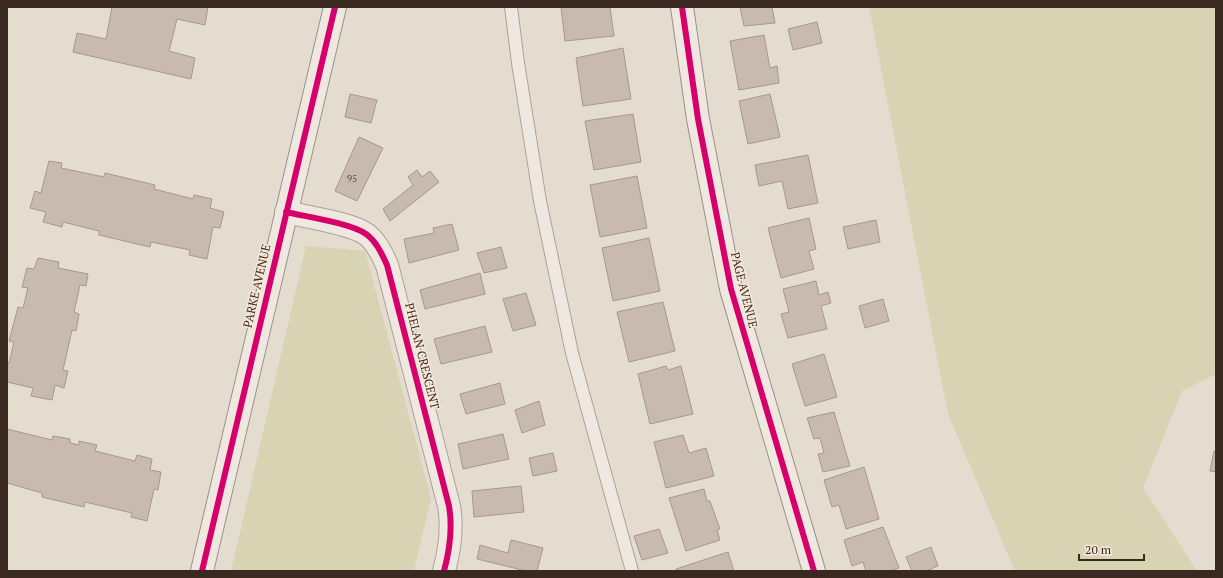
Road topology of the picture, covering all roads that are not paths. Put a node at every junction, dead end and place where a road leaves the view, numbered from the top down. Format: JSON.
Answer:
{"nodes":[{"id":1,"x":334,"y":7,"type":"edge"},
{"id":2,"x":511,"y":7,"type":"edge"},
{"id":3,"x":682,"y":7,"type":"edge"},
{"id":4,"x":286,"y":212,"type":"junction"},
{"id":5,"x":202,"y":571,"type":"edge"},
{"id":6,"x":444,"y":571,"type":"edge"},
{"id":7,"x":632,"y":571,"type":"edge"},
{"id":8,"x":814,"y":571,"type":"edge"}],
"edges":[{"from":1,"to":4,"type":"street","name":"PARKE AVENUE"},
{"from":2,"to":7,"type":"lane"},
{"from":3,"to":8,"type":"street","name":"PAGE AVENUE"},
{"from":4,"to":5,"type":"street","name":"PARKE AVENUE"},
{"from":4,"to":6,"type":"street","name":"PHELAN CRESCENT"}]}
